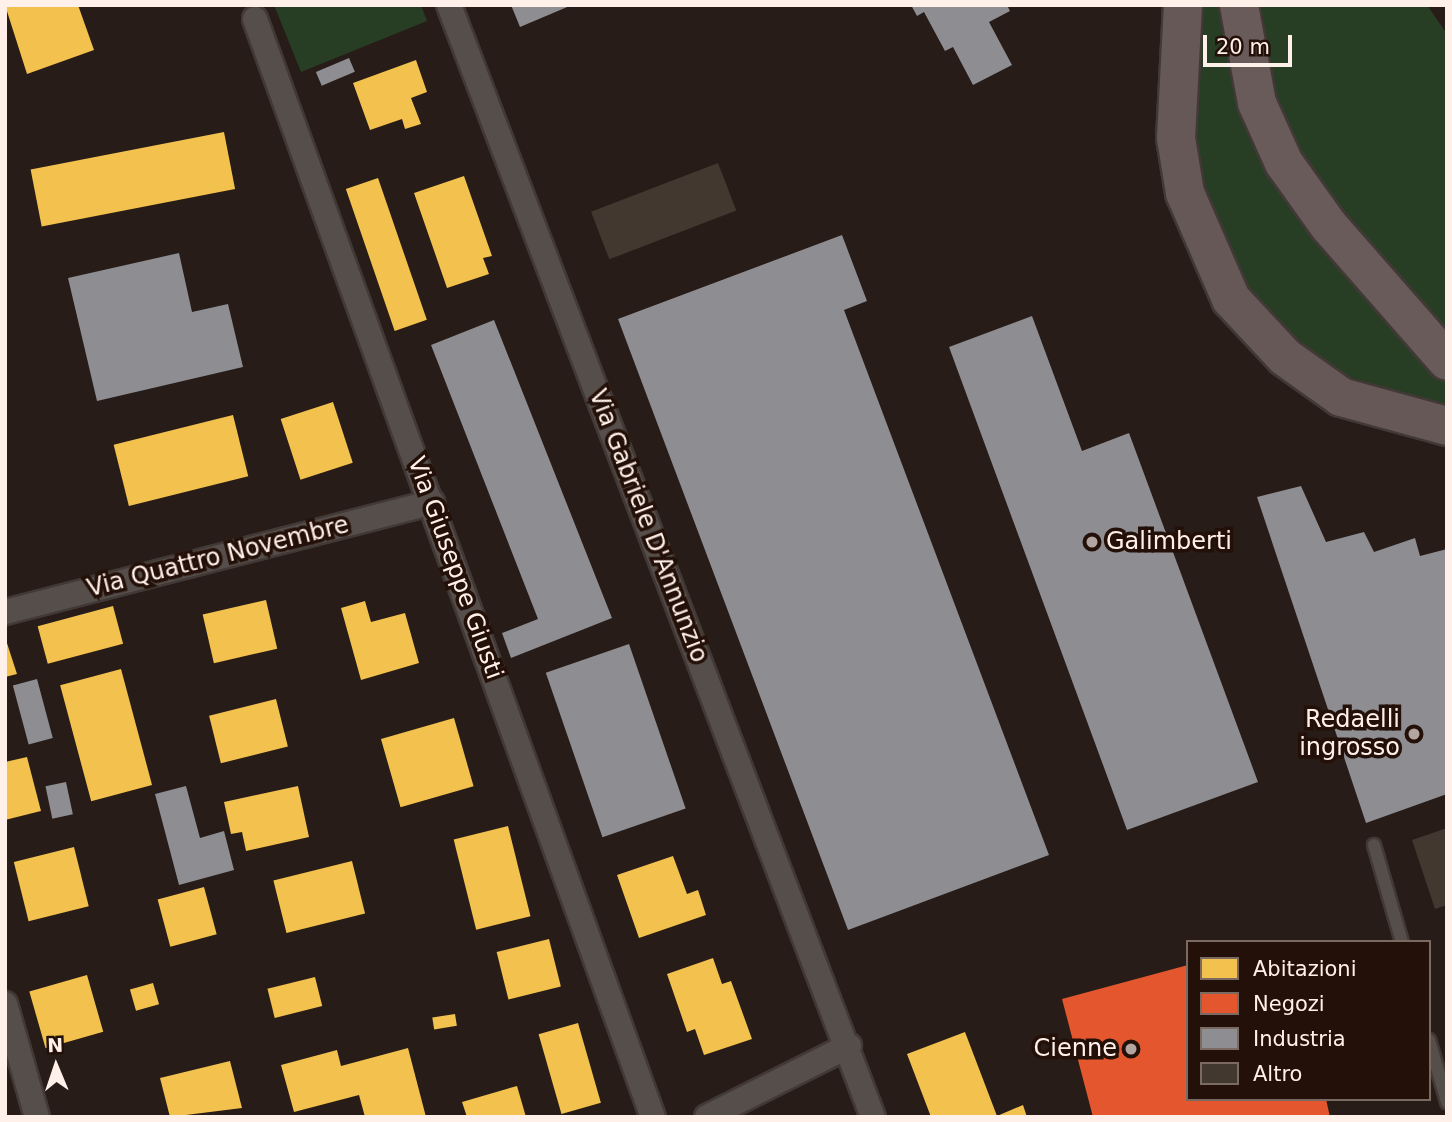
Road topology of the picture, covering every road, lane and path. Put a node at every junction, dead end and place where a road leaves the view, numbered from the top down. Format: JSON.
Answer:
{"nodes":[{"id":1,"x":449,"y":5,"type":"edge"},
{"id":2,"x":1183,"y":5,"type":"edge"},
{"id":3,"x":1239,"y":5,"type":"edge"},
{"id":4,"x":255,"y":19,"type":"dead end"},
{"id":5,"x":1447,"y":361,"type":"edge"},
{"id":6,"x":1447,"y":426,"type":"edge"},
{"id":7,"x":432,"y":502,"type":"junction"},
{"id":8,"x":5,"y":612,"type":"edge"},
{"id":9,"x":1374,"y":845,"type":"dead end"},
{"id":10,"x":1401,"y":940,"type":"edge"},
{"id":11,"x":5,"y":1004,"type":"edge"},
{"id":12,"x":849,"y":1046,"type":"junction"},
{"id":13,"x":1431,"y":1047,"type":"edge"},
{"id":14,"x":1447,"y":1102,"type":"edge"},
{"id":15,"x":37,"y":1117,"type":"edge"},
{"id":16,"x":653,"y":1117,"type":"edge"},
{"id":17,"x":707,"y":1117,"type":"edge"},
{"id":18,"x":873,"y":1117,"type":"edge"}],
"edges":[{"from":1,"to":12,"type":"street","name":"Via Gabriele D'Annunzio"},
{"from":2,"to":6,"type":"highway"},
{"from":3,"to":5,"type":"main road"},
{"from":4,"to":7,"type":"street","name":"Via Giuseppe Giusti"},
{"from":7,"to":8,"type":"street","name":"Via Quattro Novembre"},
{"from":7,"to":16,"type":"street","name":"Via Giuseppe Giusti"},
{"from":9,"to":10,"type":"lane"},
{"from":11,"to":15,"type":"street"},
{"from":12,"to":17,"type":"street"},
{"from":12,"to":18,"type":"street","name":"Via Gabriele D'Annunzio"},
{"from":13,"to":14,"type":"lane"}]}
